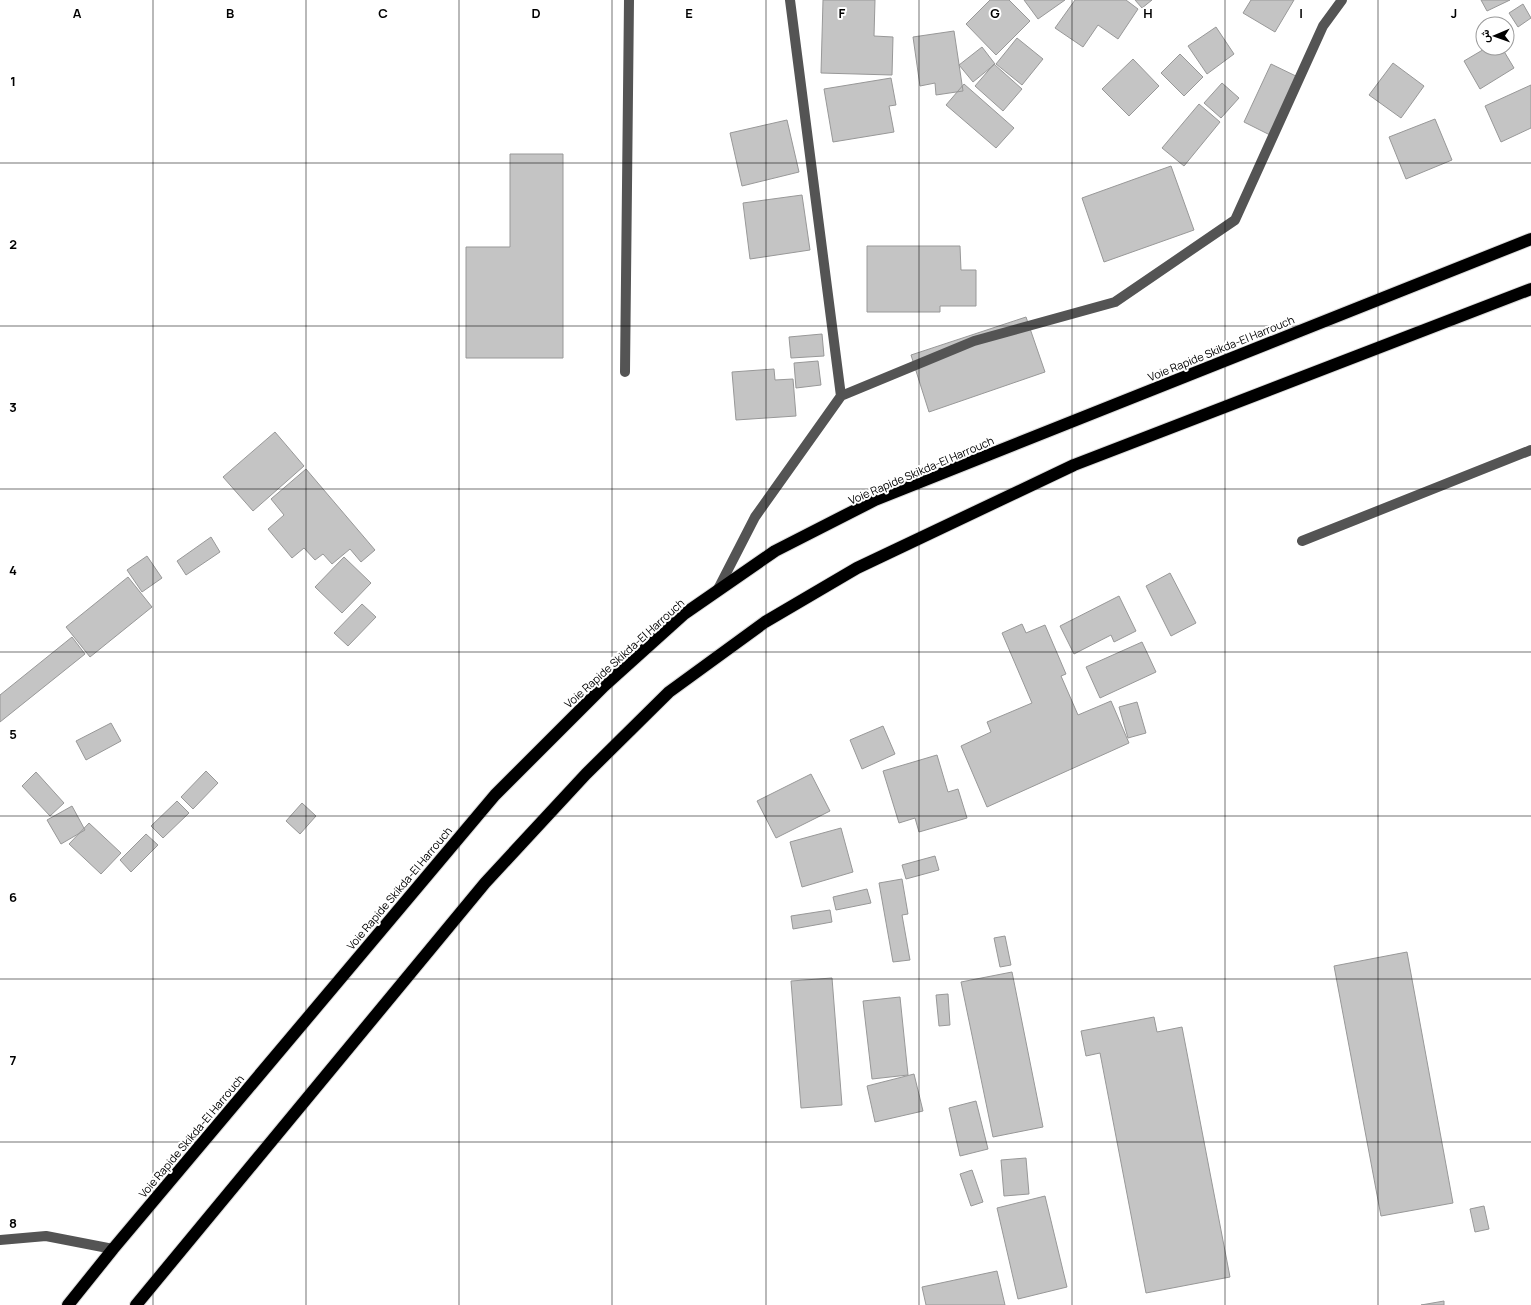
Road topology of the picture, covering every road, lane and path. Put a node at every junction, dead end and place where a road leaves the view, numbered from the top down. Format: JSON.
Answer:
{"nodes":[{"id":1,"x":629,"y":0,"type":"edge"},
{"id":2,"x":790,"y":0,"type":"edge"},
{"id":3,"x":1342,"y":0,"type":"edge"},
{"id":4,"x":1531,"y":239,"type":"edge"},
{"id":5,"x":1531,"y":289,"type":"edge"},
{"id":6,"x":625,"y":372,"type":"dead end"},
{"id":7,"x":841,"y":396,"type":"junction"},
{"id":8,"x":1531,"y":450,"type":"edge"},
{"id":9,"x":1302,"y":541,"type":"dead end"},
{"id":10,"x":716,"y":591,"type":"junction"},
{"id":11,"x":0,"y":1240,"type":"edge"},
{"id":12,"x":113,"y":1249,"type":"junction"},
{"id":13,"x":68,"y":1305,"type":"edge"},
{"id":14,"x":136,"y":1305,"type":"edge"}],
"edges":[{"from":1,"to":6,"type":"street"},
{"from":2,"to":7,"type":"street"},
{"from":3,"to":7,"type":"street"},
{"from":4,"to":10,"type":"highway","name":"Voie Rapide Skikda-El Harrouch"},
{"from":5,"to":14,"type":"highway"},
{"from":7,"to":10,"type":"street"},
{"from":8,"to":9,"type":"street"},
{"from":10,"to":12,"type":"highway","name":"Voie Rapide Skikda-El Harrouch"},
{"from":11,"to":12,"type":"street"},
{"from":12,"to":13,"type":"highway","name":"Voie Rapide Skikda-El Harrouch"}]}
